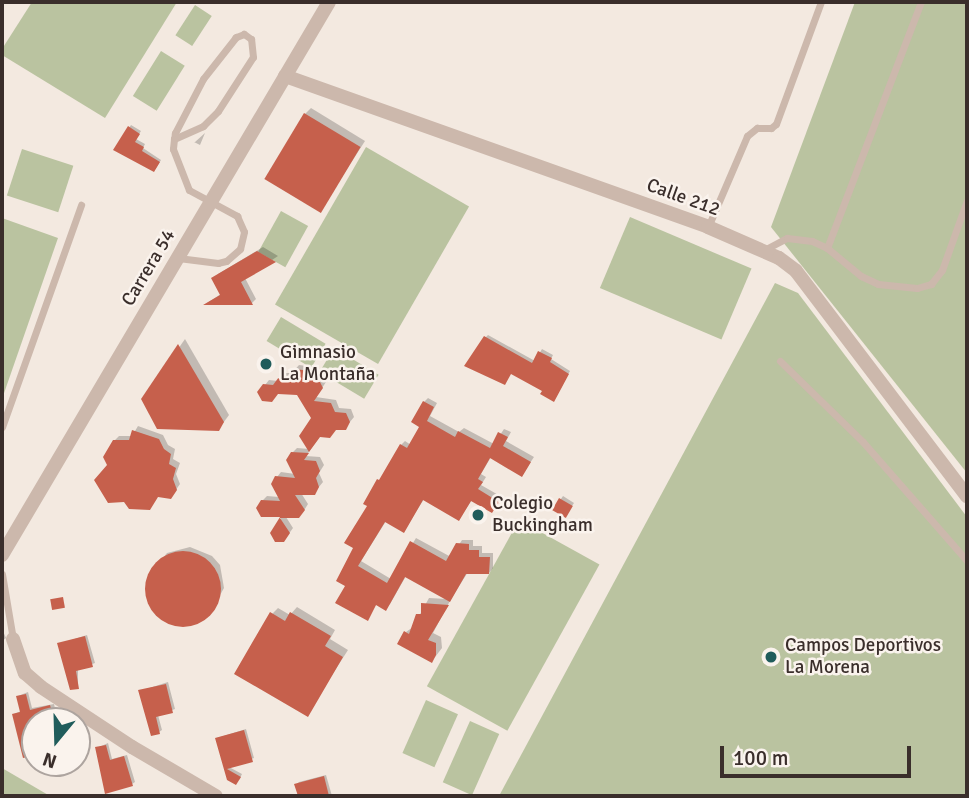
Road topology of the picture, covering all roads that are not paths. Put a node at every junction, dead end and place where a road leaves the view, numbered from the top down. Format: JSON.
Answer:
{"nodes":[{"id":1,"x":329,"y":2,"type":"edge"},
{"id":2,"x":821,"y":2,"type":"edge"},
{"id":3,"x":920,"y":2,"type":"edge"},
{"id":4,"x":285,"y":76,"type":"junction"},
{"id":5,"x":174,"y":139,"type":"junction"},
{"id":6,"x":967,"y":200,"type":"edge"},
{"id":7,"x":211,"y":201,"type":"junction"},
{"id":8,"x":81,"y":205,"type":"dead end"},
{"id":9,"x":708,"y":227,"type":"junction"},
{"id":10,"x":827,"y":248,"type":"junction"},
{"id":11,"x":764,"y":250,"type":"junction"},
{"id":12,"x":178,"y":257,"type":"junction"},
{"id":13,"x":780,"y":360,"type":"dead end"},
{"id":14,"x":2,"y":427,"type":"edge"},
{"id":15,"x":967,"y":496,"type":"edge"},
{"id":16,"x":2,"y":555,"type":"edge"},
{"id":17,"x":967,"y":561,"type":"edge"},
{"id":18,"x":2,"y":574,"type":"edge"},
{"id":19,"x":13,"y":639,"type":"joint"},
{"id":20,"x":216,"y":796,"type":"edge"}],
"edges":[{"from":1,"to":4,"type":"street","name":"Carrera 54"},
{"from":2,"to":9,"type":"lane"},
{"from":3,"to":10,"type":"lane"},
{"from":4,"to":7,"type":"street","name":"Carrera 54"},
{"from":4,"to":9,"type":"street","name":"Calle 212"},
{"from":5,"to":5,"type":"lane"},
{"from":5,"to":7,"type":"lane"},
{"from":6,"to":10,"type":"lane"},
{"from":7,"to":12,"type":"street","name":"Carrera 54"},
{"from":7,"to":12,"type":"lane"},
{"from":8,"to":14,"type":"lane"},
{"from":9,"to":11,"type":"street","name":"Calle 212"},
{"from":10,"to":11,"type":"lane"},
{"from":11,"to":15,"type":"street","name":"Calle 212"},
{"from":12,"to":16,"type":"street","name":"Carrera 54"},
{"from":13,"to":17,"type":"lane"},
{"from":18,"to":19,"type":"lane"},
{"from":19,"to":20,"type":"street"}]}
